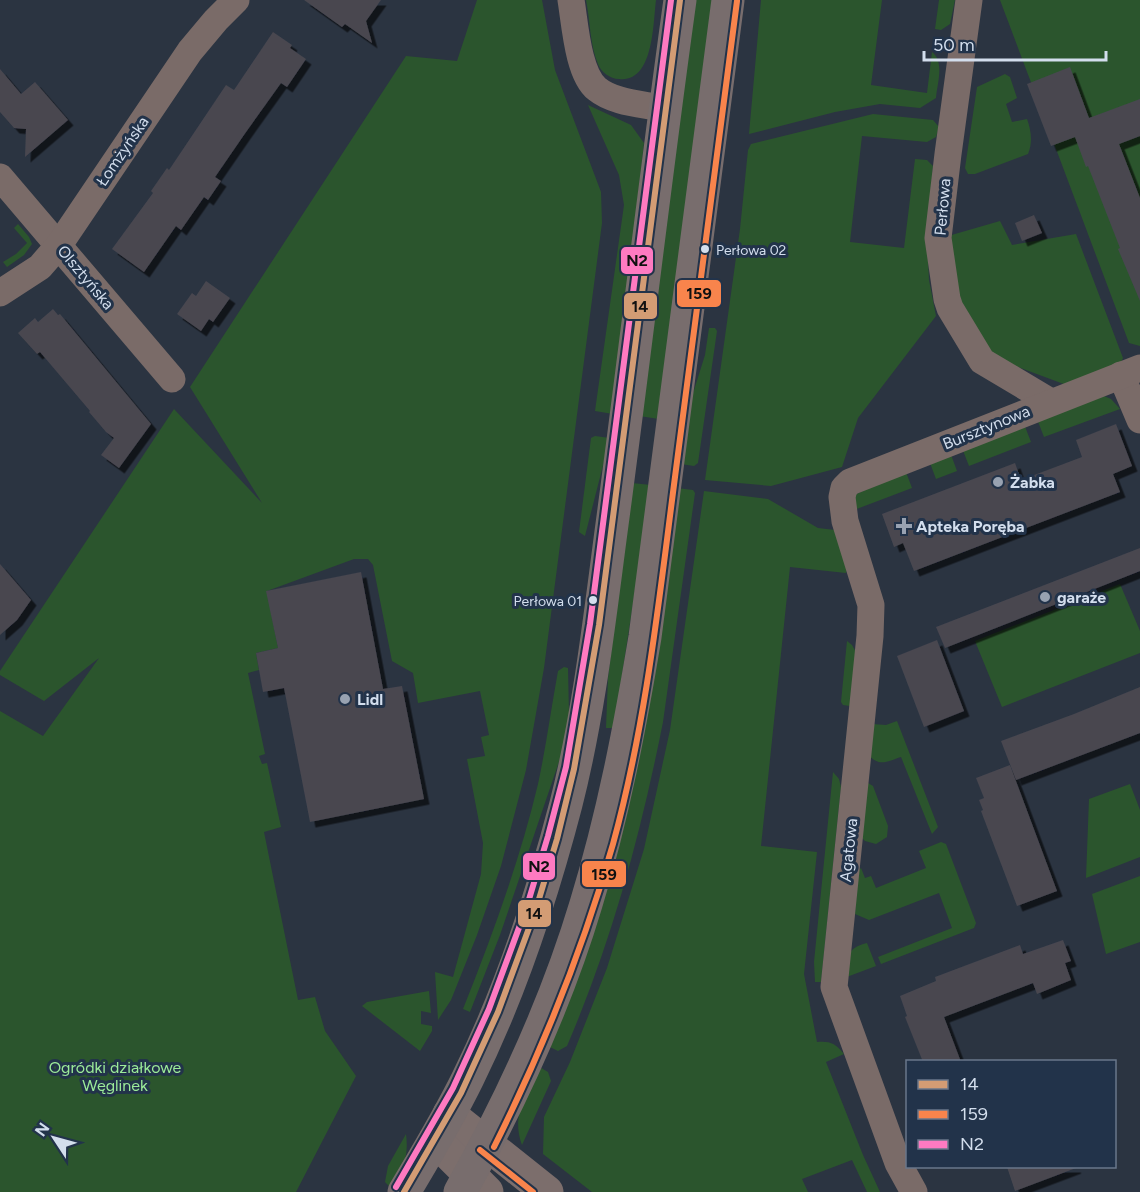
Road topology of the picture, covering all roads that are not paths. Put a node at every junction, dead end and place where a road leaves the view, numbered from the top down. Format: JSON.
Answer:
{"nodes":[{"id":1,"x":236,"y":0,"type":"edge"},
{"id":2,"x":571,"y":0,"type":"edge"},
{"id":3,"x":680,"y":0,"type":"edge"},
{"id":4,"x":728,"y":0,"type":"edge"},
{"id":5,"x":969,"y":0,"type":"edge"},
{"id":6,"x":665,"y":109,"type":"junction"},
{"id":7,"x":0,"y":177,"type":"edge"},
{"id":8,"x":59,"y":245,"type":"junction"},
{"id":9,"x":0,"y":293,"type":"edge"},
{"id":10,"x":1131,"y":372,"type":"edge"},
{"id":11,"x":172,"y":379,"type":"dead end"},
{"id":12,"x":1051,"y":402,"type":"junction"},
{"id":13,"x":1140,"y":420,"type":"edge"},
{"id":14,"x":842,"y":497,"type":"joint"},
{"id":15,"x":442,"y":1127,"type":"junction"},
{"id":16,"x":486,"y":1143,"type":"junction"},
{"id":17,"x":472,"y":1186,"type":"edge"},
{"id":18,"x":404,"y":1192,"type":"edge"},
{"id":19,"x":547,"y":1192,"type":"edge"},
{"id":20,"x":914,"y":1192,"type":"edge"}],
"edges":[{"from":1,"to":8,"type":"street","name":"Łomżyńska"},
{"from":2,"to":6,"type":"street"},
{"from":3,"to":6,"type":"main road"},
{"from":4,"to":16,"type":"main road"},
{"from":5,"to":12,"type":"street","name":"Perłowa"},
{"from":6,"to":15,"type":"main road"},
{"from":7,"to":8,"type":"street","name":"Olsztyńska"},
{"from":8,"to":9,"type":"street","name":"Łomżyńska"},
{"from":8,"to":11,"type":"street","name":"Olsztyńska"},
{"from":10,"to":12,"type":"street","name":"Bursztynowa"},
{"from":10,"to":13,"type":"street"},
{"from":12,"to":14,"type":"street","name":"Bursztynowa"},
{"from":14,"to":20,"type":"street","name":"Agatowa"},
{"from":15,"to":16,"type":"street"},
{"from":15,"to":17,"type":"street"},
{"from":15,"to":18,"type":"main road"},
{"from":16,"to":17,"type":"main road"},
{"from":16,"to":19,"type":"street"}]}
